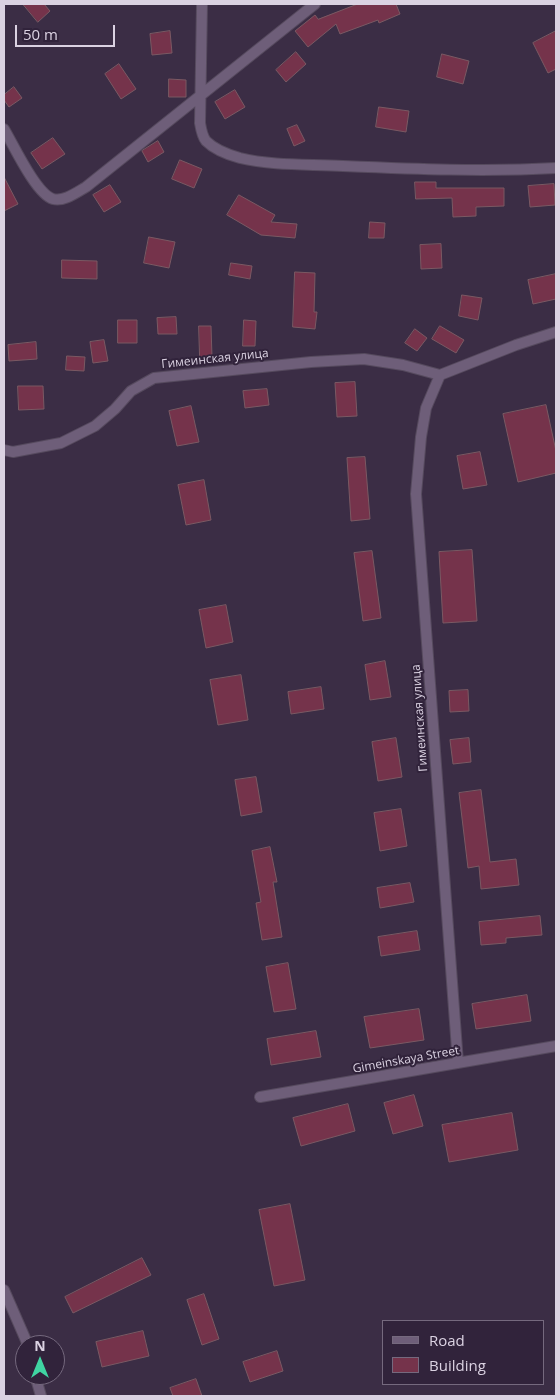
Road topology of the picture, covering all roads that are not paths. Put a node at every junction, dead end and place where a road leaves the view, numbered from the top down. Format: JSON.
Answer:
{"nodes":[{"id":1,"x":202,"y":4,"type":"edge"},
{"id":2,"x":315,"y":4,"type":"edge"},
{"id":3,"x":199,"y":97,"type":"junction"},
{"id":4,"x":4,"y":128,"type":"edge"},
{"id":5,"x":556,"y":168,"type":"edge"},
{"id":6,"x":556,"y":332,"type":"edge"},
{"id":7,"x":440,"y":375,"type":"junction"},
{"id":8,"x":9,"y":451,"type":"edge"},
{"id":9,"x":556,"y":1046,"type":"edge"},
{"id":10,"x":458,"y":1063,"type":"junction"},
{"id":11,"x":260,"y":1097,"type":"dead end"},
{"id":12,"x":4,"y":1290,"type":"edge"},
{"id":13,"x":24,"y":1335,"type":"edge"}],
"edges":[{"from":1,"to":3,"type":"street"},
{"from":2,"to":3,"type":"street"},
{"from":3,"to":4,"type":"street"},
{"from":3,"to":5,"type":"street"},
{"from":6,"to":7,"type":"street"},
{"from":7,"to":8,"type":"street","name":"Гимеинская улица"},
{"from":7,"to":10,"type":"street","name":"Гимеинская улица"},
{"from":9,"to":10,"type":"street","name":"Gimeinskaya Street"},
{"from":10,"to":11,"type":"street","name":"Gimeinskaya Street"},
{"from":12,"to":13,"type":"street"}]}
